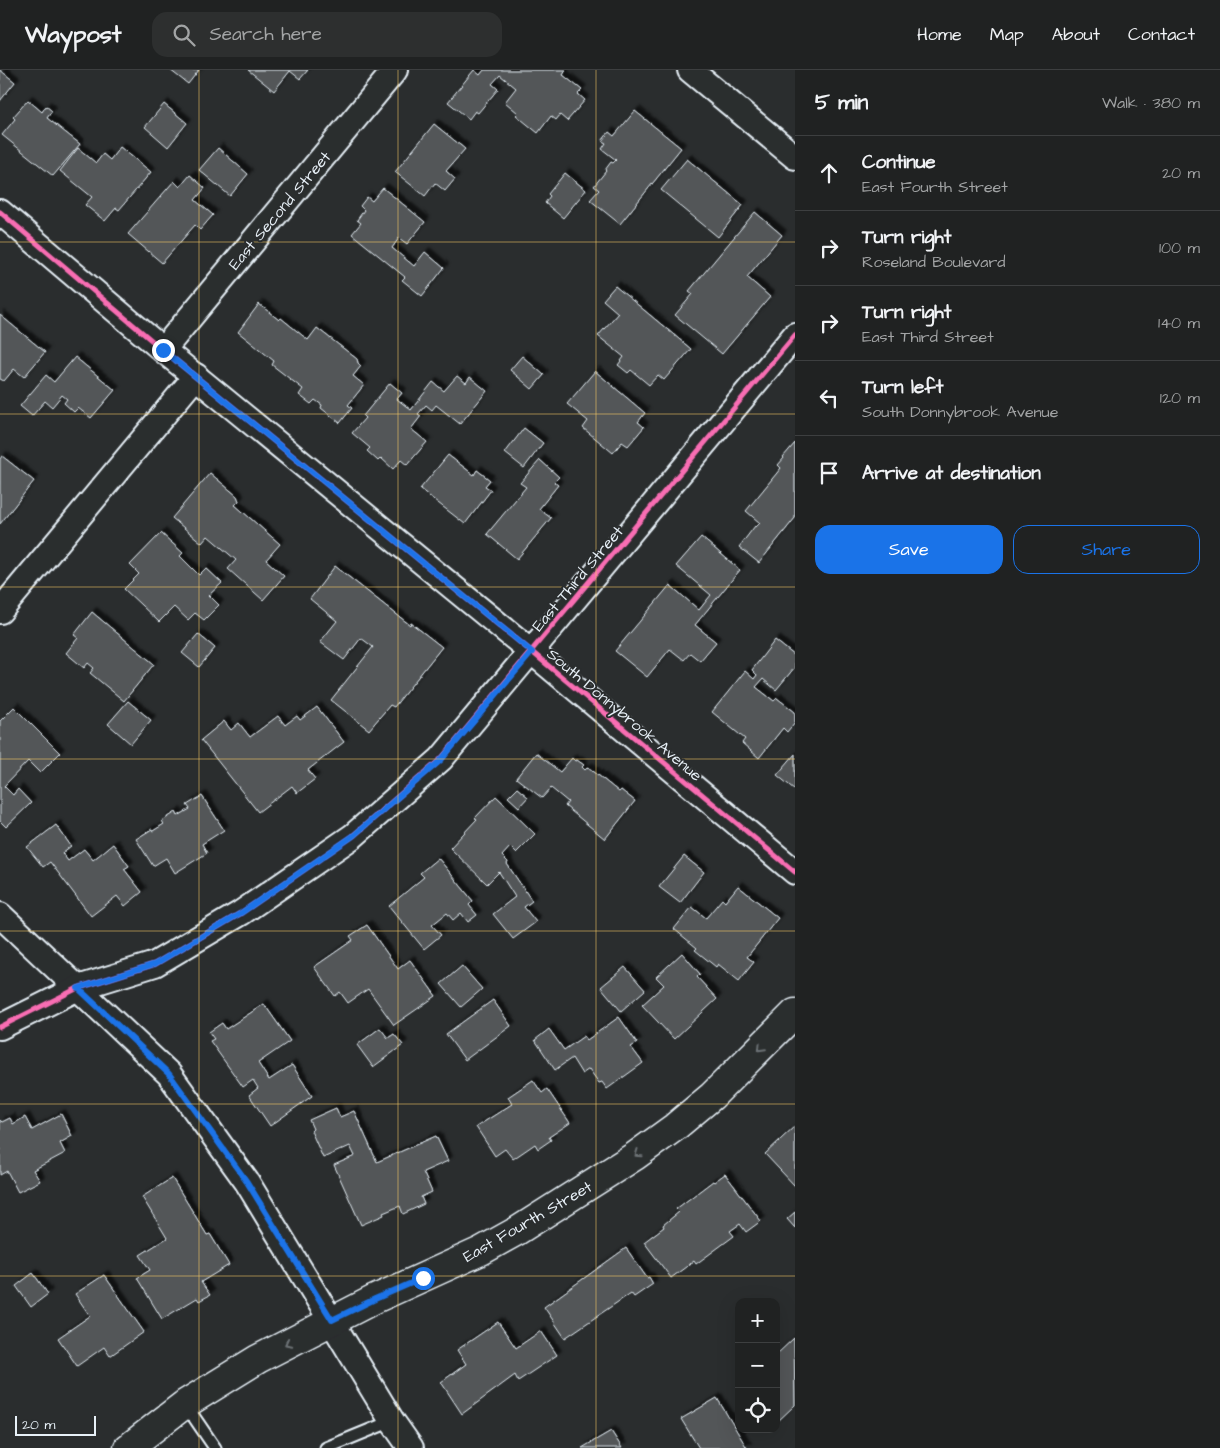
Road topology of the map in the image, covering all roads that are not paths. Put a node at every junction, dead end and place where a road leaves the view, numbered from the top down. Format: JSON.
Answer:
{"nodes":[{"id":1,"x":395,"y":70,"type":"edge"},
{"id":2,"x":690,"y":70,"type":"edge"},
{"id":3,"x":795,"y":157,"type":"edge"},
{"id":4,"x":0,"y":212,"type":"edge"},
{"id":5,"x":795,"y":335,"type":"edge"},
{"id":6,"x":163,"y":350,"type":"junction"},
{"id":7,"x":196,"y":376,"type":"junction"},
{"id":8,"x":0,"y":611,"type":"edge"},
{"id":9,"x":532,"y":652,"type":"junction"},
{"id":10,"x":795,"y":872,"type":"edge"},
{"id":11,"x":0,"y":915,"type":"edge"},
{"id":12,"x":78,"y":988,"type":"junction"},
{"id":13,"x":795,"y":1013,"type":"edge"},
{"id":14,"x":0,"y":1027,"type":"edge"},
{"id":15,"x":332,"y":1320,"type":"junction"},
{"id":16,"x":186,"y":1404,"type":"junction"},
{"id":17,"x":392,"y":1421,"type":"junction"},
{"id":18,"x":128,"y":1448,"type":"edge"},
{"id":19,"x":215,"y":1448,"type":"edge"},
{"id":20,"x":326,"y":1448,"type":"edge"},
{"id":21,"x":411,"y":1448,"type":"edge"}],
"edges":[{"from":1,"to":6,"type":"street","name":"East Second Street"},
{"from":2,"to":3,"type":"street"},
{"from":4,"to":6,"type":"street","name":"South Donnybrook Avenue"},
{"from":5,"to":9,"type":"street","name":"East Third Street"},
{"from":6,"to":7,"type":"street","name":"South Donnybrook Avenue"},
{"from":7,"to":8,"type":"street"},
{"from":7,"to":9,"type":"street","name":"South Donnybrook Avenue"},
{"from":9,"to":10,"type":"street","name":"South Donnybrook Avenue"},
{"from":9,"to":12,"type":"street","name":"East Third Street"},
{"from":11,"to":12,"type":"street"},
{"from":12,"to":14,"type":"street","name":"East Third Street"},
{"from":12,"to":15,"type":"street"},
{"from":13,"to":15,"type":"main road","name":"East Fourth Street","one_way":true},
{"from":15,"to":16,"type":"main road","name":"East Fourth Street","one_way":true},
{"from":15,"to":17,"type":"street"},
{"from":16,"to":18,"type":"main road","name":"East Fourth Street"},
{"from":16,"to":19,"type":"lane"},
{"from":17,"to":20,"type":"lane"},
{"from":17,"to":21,"type":"street"}]}
